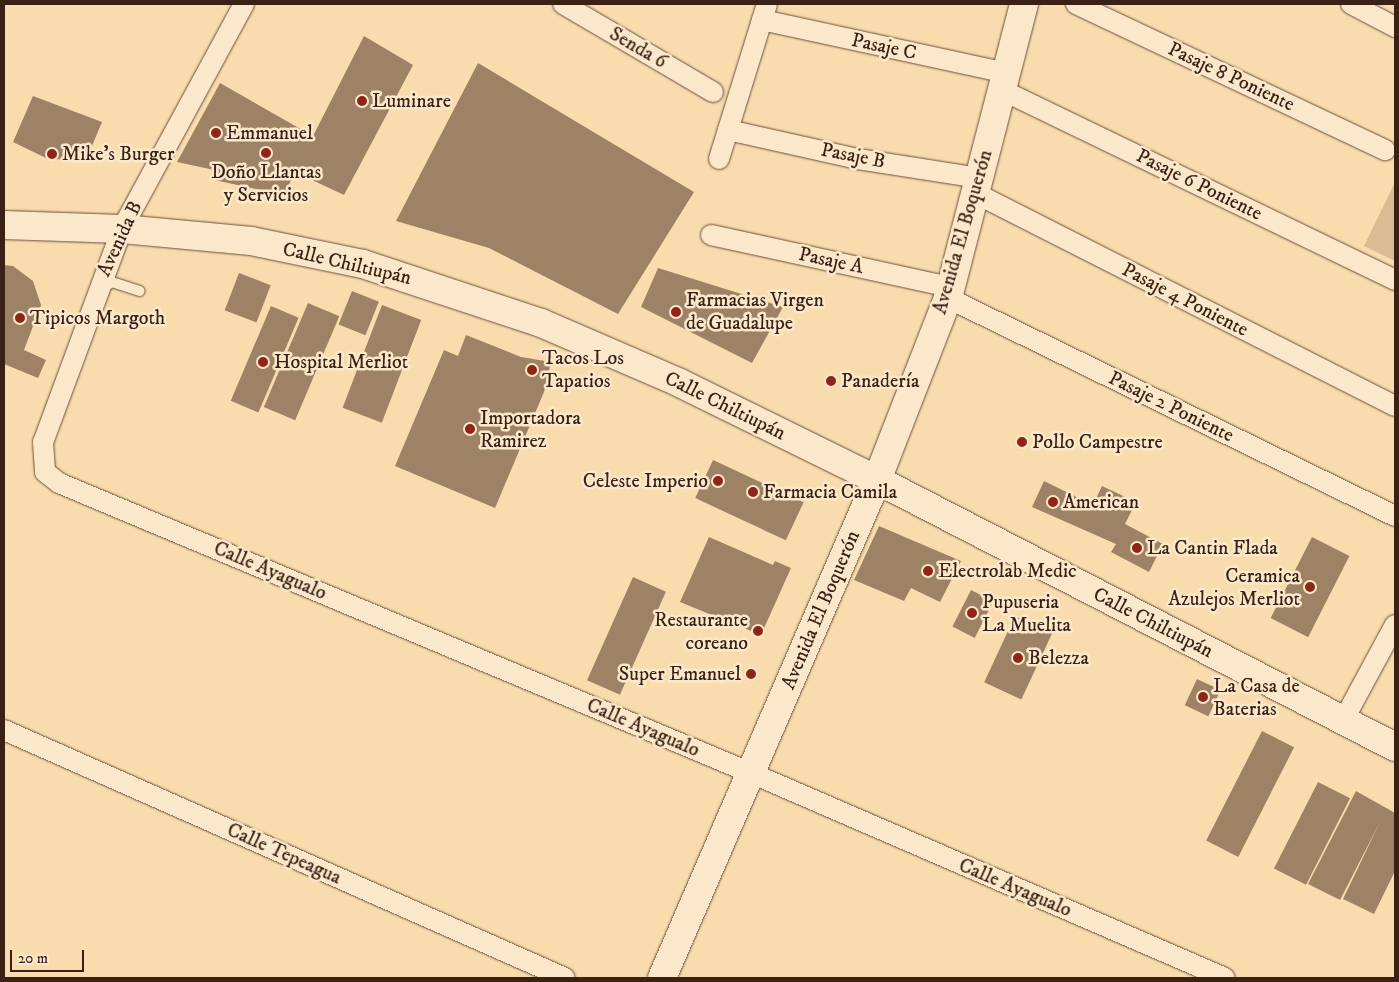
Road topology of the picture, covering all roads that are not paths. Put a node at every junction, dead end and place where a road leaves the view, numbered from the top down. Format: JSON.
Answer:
{"nodes":[{"id":1,"x":244,"y":4,"type":"edge"},
{"id":2,"x":563,"y":4,"type":"edge"},
{"id":3,"x":1024,"y":4,"type":"edge"},
{"id":4,"x":1076,"y":4,"type":"edge"},
{"id":5,"x":1351,"y":4,"type":"edge"},
{"id":6,"x":765,"y":12,"type":"edge"},
{"id":7,"x":1395,"y":26,"type":"edge"},
{"id":8,"x":1004,"y":82,"type":"junction"},
{"id":9,"x":713,"y":92,"type":"dead end"},
{"id":10,"x":728,"y":130,"type":"junction"},
{"id":11,"x":1385,"y":150,"type":"dead end"},
{"id":12,"x":719,"y":159,"type":"dead end"},
{"id":13,"x":977,"y":186,"type":"junction"},
{"id":14,"x":4,"y":225,"type":"edge"},
{"id":15,"x":122,"y":229,"type":"junction"},
{"id":16,"x":711,"y":235,"type":"dead end"},
{"id":17,"x":1395,"y":280,"type":"edge"},
{"id":18,"x":140,"y":291,"type":"dead end"},
{"id":19,"x":96,"y":292,"type":"junction"},
{"id":20,"x":949,"y":292,"type":"junction"},
{"id":21,"x":1395,"y":406,"type":"edge"},
{"id":22,"x":877,"y":480,"type":"junction"},
{"id":23,"x":59,"y":483,"type":"joint"},
{"id":24,"x":1395,"y":516,"type":"edge"},
{"id":25,"x":1395,"y":625,"type":"edge"},
{"id":26,"x":1343,"y":721,"type":"junction"},
{"id":27,"x":4,"y":730,"type":"edge"},
{"id":28,"x":1395,"y":747,"type":"edge"},
{"id":29,"x":751,"y":773,"type":"junction"},
{"id":30,"x":565,"y":978,"type":"edge"},
{"id":31,"x":662,"y":978,"type":"edge"},
{"id":32,"x":1225,"y":978,"type":"edge"}],
"edges":[{"from":1,"to":15,"type":"street","name":"Avenida B"},
{"from":2,"to":9,"type":"street","name":"Senda 6"},
{"from":3,"to":8,"type":"main road","name":"Avenida El Boquerón"},
{"from":4,"to":11,"type":"street","name":"Pasaje 8 Poniente"},
{"from":5,"to":7,"type":"street"},
{"from":6,"to":8,"type":"street","name":"Pasaje C"},
{"from":6,"to":10,"type":"street"},
{"from":8,"to":13,"type":"main road","name":"Avenida El Boquerón"},
{"from":8,"to":17,"type":"street","name":"Pasaje 6 Poniente"},
{"from":10,"to":12,"type":"street"},
{"from":10,"to":13,"type":"street","name":"Pasaje B"},
{"from":13,"to":20,"type":"main road","name":"Avenida El Boquerón"},
{"from":13,"to":21,"type":"street","name":"Pasaje 4 Poniente"},
{"from":14,"to":15,"type":"main road","name":"Calle Chiltiupán"},
{"from":15,"to":19,"type":"street","name":"Avenida B"},
{"from":15,"to":22,"type":"main road","name":"Calle Chiltiupán"},
{"from":16,"to":20,"type":"street","name":"Pasaje A"},
{"from":18,"to":19,"type":"lane"},
{"from":19,"to":23,"type":"street","name":"Avenida B"},
{"from":20,"to":22,"type":"main road","name":"Avenida El Boquerón"},
{"from":20,"to":24,"type":"street","name":"Pasaje 2 Poniente"},
{"from":22,"to":26,"type":"main road","name":"Calle Chiltiupán"},
{"from":22,"to":29,"type":"main road","name":"Avenida El Boquerón"},
{"from":23,"to":29,"type":"street","name":"Calle Ayagualo"},
{"from":25,"to":26,"type":"street"},
{"from":26,"to":28,"type":"main road","name":"Calle Chiltiupán"},
{"from":27,"to":30,"type":"street","name":"Calle Tepeagua"},
{"from":29,"to":31,"type":"main road","name":"Avenida El Boquerón"},
{"from":29,"to":32,"type":"street","name":"Calle Ayagualo"}]}
